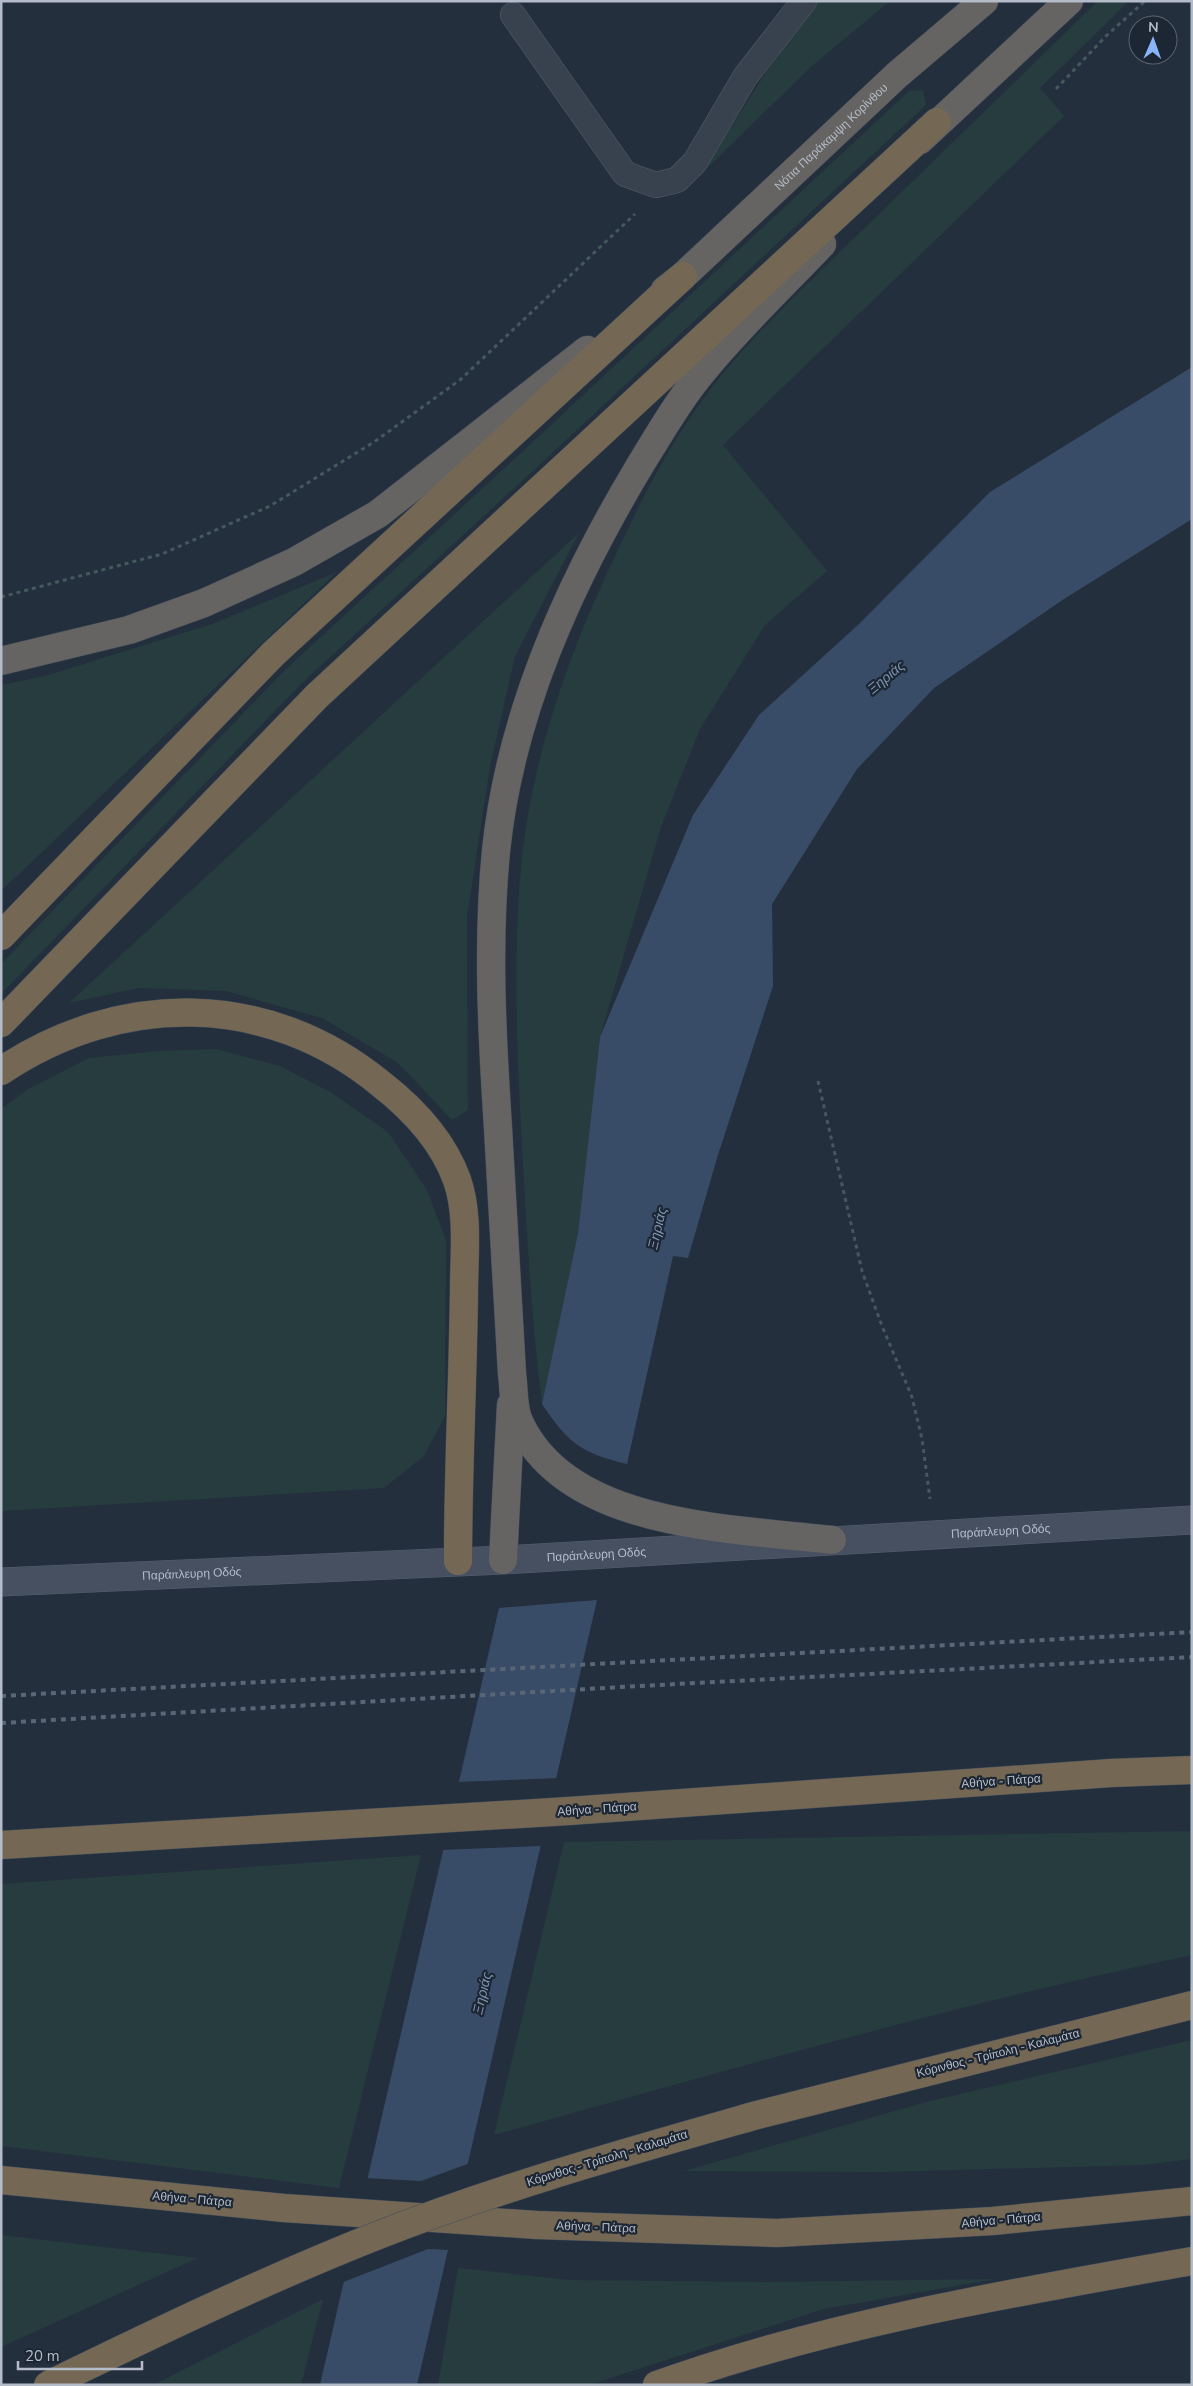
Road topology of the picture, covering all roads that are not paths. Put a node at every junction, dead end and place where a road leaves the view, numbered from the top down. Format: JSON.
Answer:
{"nodes":[{"id":1,"x":804,"y":1,"type":"edge"},
{"id":2,"x":984,"y":1,"type":"edge"},
{"id":3,"x":1069,"y":1,"type":"edge"},
{"id":4,"x":513,"y":15,"type":"dead end"},
{"id":5,"x":937,"y":122,"type":"junction"},
{"id":6,"x":683,"y":276,"type":"junction"},
{"id":7,"x":1,"y":661,"type":"edge"},
{"id":8,"x":1,"y":936,"type":"edge"},
{"id":9,"x":1,"y":1023,"type":"edge"},
{"id":10,"x":1,"y":1071,"type":"edge"},
{"id":11,"x":512,"y":1374,"type":"junction"},
{"id":12,"x":1192,"y":1520,"type":"edge"},
{"id":13,"x":832,"y":1540,"type":"junction"},
{"id":14,"x":503,"y":1560,"type":"junction"},
{"id":15,"x":458,"y":1561,"type":"junction"},
{"id":16,"x":1,"y":1582,"type":"edge"},
{"id":17,"x":1192,"y":1770,"type":"edge"},
{"id":18,"x":1,"y":1845,"type":"edge"},
{"id":19,"x":1192,"y":2005,"type":"edge"},
{"id":20,"x":1,"y":2180,"type":"edge"},
{"id":21,"x":1192,"y":2201,"type":"edge"},
{"id":22,"x":1192,"y":2261,"type":"edge"},
{"id":23,"x":48,"y":2385,"type":"edge"},
{"id":24,"x":657,"y":2385,"type":"edge"}],
"edges":[{"from":1,"to":4,"type":"lane"},
{"from":2,"to":6,"type":"highway","name":"Νότια Παράκαμψη Κορίνθου"},
{"from":3,"to":5,"type":"highway"},
{"from":5,"to":9,"type":"highway"},
{"from":5,"to":11,"type":"highway"},
{"from":6,"to":7,"type":"highway","name":"Νότια Παράκαμψη Κορίνθου"},
{"from":6,"to":8,"type":"highway"},
{"from":10,"to":15,"type":"highway"},
{"from":11,"to":13,"type":"highway"},
{"from":11,"to":14,"type":"highway"},
{"from":12,"to":13,"type":"main road","name":"Παράπλευρη Οδός"},
{"from":13,"to":14,"type":"main road","name":"Παράπλευρη Οδός"},
{"from":14,"to":15,"type":"main road","name":"Παράπλευρη Οδός"},
{"from":15,"to":16,"type":"main road","name":"Παράπλευρη Οδός"},
{"from":17,"to":18,"type":"highway","name":"Αθήνα - Πάτρα"},
{"from":19,"to":23,"type":"highway","name":"Κόρινθος - Τρίπολη - Καλαμάτα","bridge":true},
{"from":20,"to":21,"type":"highway","name":"Αθήνα - Πάτρα","bridge":true},
{"from":22,"to":24,"type":"highway"}]}
